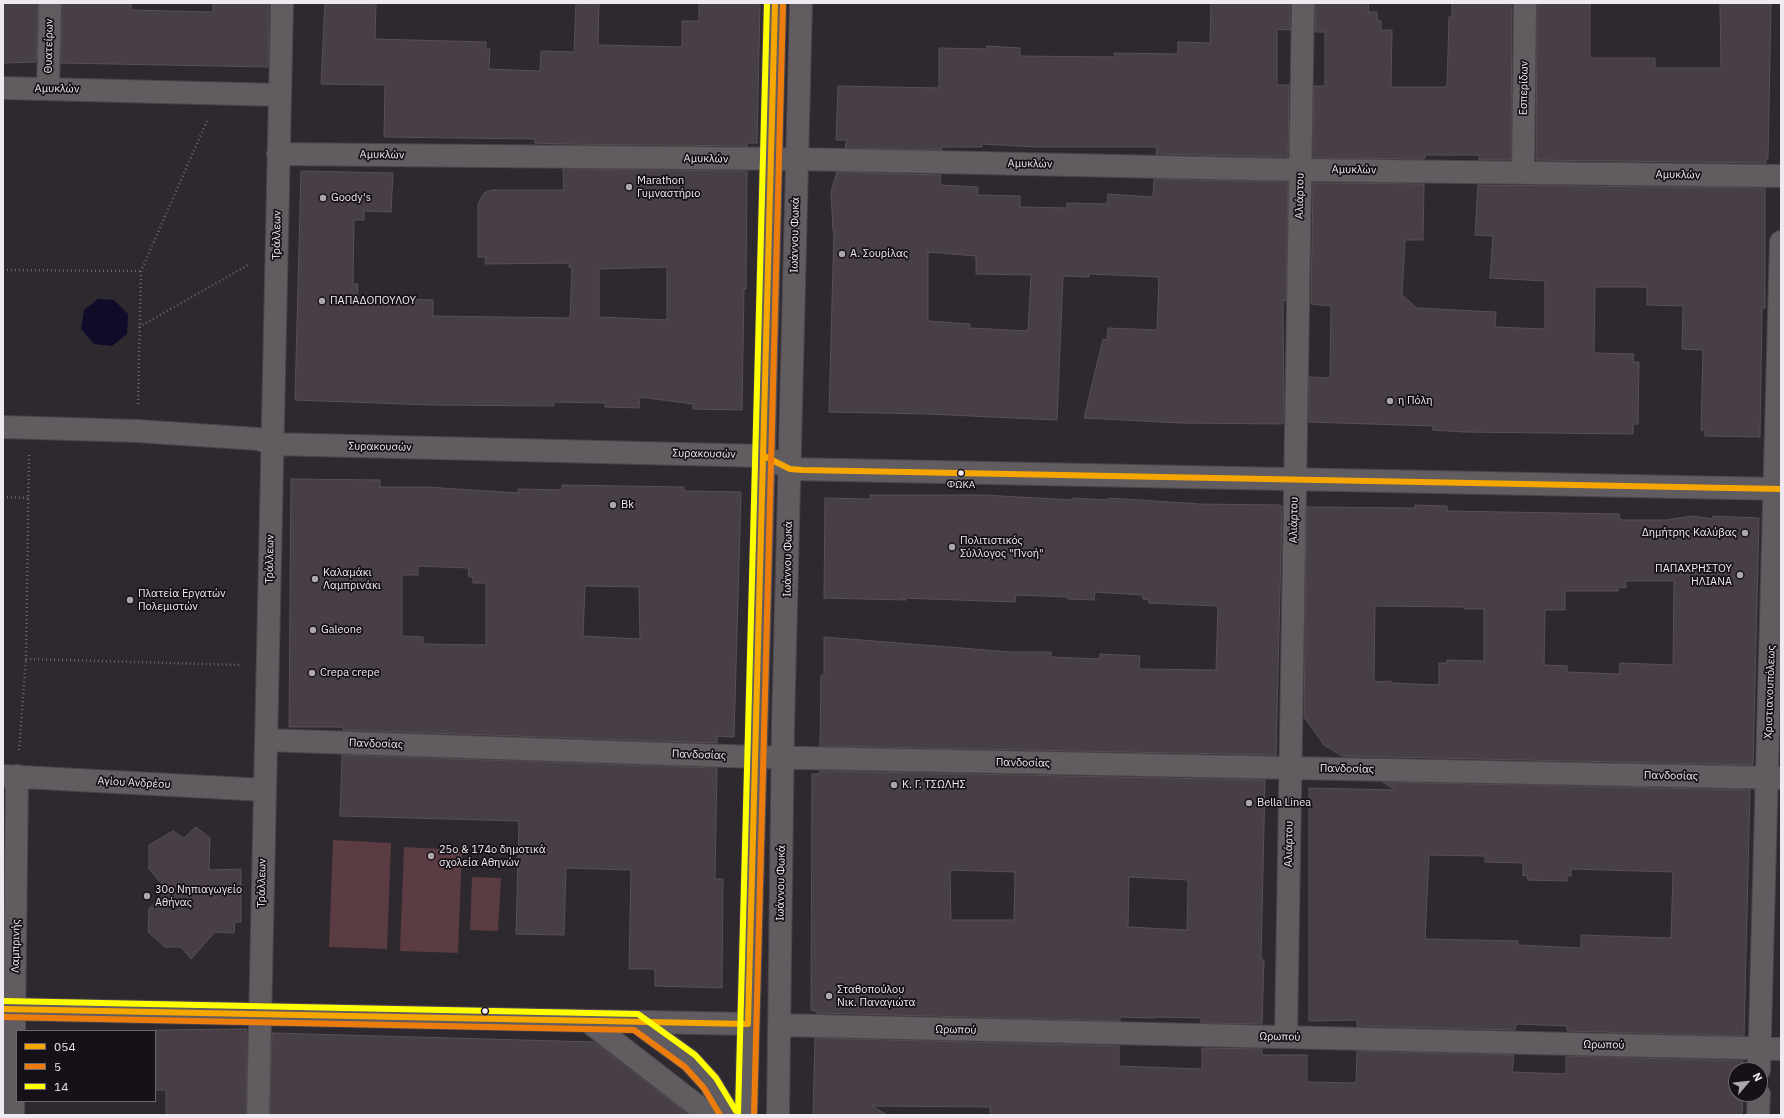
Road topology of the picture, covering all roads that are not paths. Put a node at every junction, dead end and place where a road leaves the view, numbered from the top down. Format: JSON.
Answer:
{"nodes":[{"id":1,"x":50,"y":3,"type":"edge"},
{"id":2,"x":282,"y":3,"type":"edge"},
{"id":3,"x":774,"y":3,"type":"edge"},
{"id":4,"x":801,"y":3,"type":"edge"},
{"id":5,"x":1303,"y":3,"type":"edge"},
{"id":6,"x":1525,"y":3,"type":"edge"},
{"id":7,"x":3,"y":88,"type":"edge"},
{"id":8,"x":48,"y":89,"type":"junction"},
{"id":9,"x":280,"y":95,"type":"junction"},
{"id":10,"x":278,"y":154,"type":"junction"},
{"id":11,"x":797,"y":159,"type":"junction"},
{"id":12,"x":771,"y":160,"type":"junction"},
{"id":13,"x":1300,"y":170,"type":"junction"},
{"id":14,"x":1522,"y":173,"type":"junction"},
{"id":15,"x":1781,"y":176,"type":"edge"},
{"id":16,"x":1781,"y":242,"type":"edge"},
{"id":17,"x":3,"y":427,"type":"edge"},
{"id":18,"x":272,"y":444,"type":"junction"},
{"id":19,"x":764,"y":456,"type":"junction"},
{"id":20,"x":790,"y":469,"type":"junction"},
{"id":21,"x":1295,"y":479,"type":"junction"},
{"id":22,"x":1778,"y":489,"type":"edge"},
{"id":23,"x":266,"y":740,"type":"junction"},
{"id":24,"x":756,"y":758,"type":"junction"},
{"id":25,"x":783,"y":758,"type":"junction"},
{"id":26,"x":1290,"y":768,"type":"junction"},
{"id":27,"x":10,"y":776,"type":"edge"},
{"id":28,"x":1774,"y":778,"type":"edge"},
{"id":29,"x":265,"y":790,"type":"junction"},
{"id":30,"x":9,"y":1009,"type":"edge"},
{"id":31,"x":260,"y":1015,"type":"junction"},
{"id":32,"x":589,"y":1022,"type":"junction"},
{"id":33,"x":637,"y":1022,"type":"junction"},
{"id":34,"x":748,"y":1024,"type":"junction"},
{"id":35,"x":779,"y":1025,"type":"junction"},
{"id":36,"x":1286,"y":1037,"type":"junction"},
{"id":37,"x":1767,"y":1056,"type":"edge"},
{"id":38,"x":1759,"y":1102,"type":"edge"},
{"id":39,"x":13,"y":1115,"type":"edge"},
{"id":40,"x":258,"y":1115,"type":"edge"},
{"id":41,"x":709,"y":1115,"type":"edge"},
{"id":42,"x":729,"y":1115,"type":"edge"},
{"id":43,"x":746,"y":1115,"type":"edge"},
{"id":44,"x":778,"y":1115,"type":"edge"},
{"id":45,"x":1758,"y":1115,"type":"edge"}],
"edges":[{"from":1,"to":8,"type":"street","name":"Θυατείρων"},
{"from":2,"to":9,"type":"street","name":"Τράλλεων"},
{"from":3,"to":12,"type":"street"},
{"from":4,"to":11,"type":"street","name":"Ιωάννου Φωκά"},
{"from":5,"to":13,"type":"street","name":"Αλιάρτου"},
{"from":6,"to":14,"type":"street","name":"Εσπερίδων"},
{"from":7,"to":8,"type":"street","name":"Αμυκλών"},
{"from":8,"to":9,"type":"street","name":"Αμυκλών"},
{"from":9,"to":10,"type":"street","name":"Τράλλεων"},
{"from":10,"to":12,"type":"street","name":"Αμυκλών"},
{"from":10,"to":18,"type":"street","name":"Τράλλεων"},
{"from":11,"to":12,"type":"street","name":"Αμυκλών"},
{"from":11,"to":13,"type":"street","name":"Αμυκλών"},
{"from":11,"to":20,"type":"street","name":"Ιωάννου Φωκά"},
{"from":12,"to":19,"type":"street"},
{"from":13,"to":14,"type":"street","name":"Αμυκλών"},
{"from":13,"to":21,"type":"street","name":"Αλιάρτου"},
{"from":14,"to":15,"type":"street","name":"Αμυκλών"},
{"from":16,"to":22,"type":"street","name":"Χριστιανουπόλεως"},
{"from":17,"to":18,"type":"street","name":"Συρακουσών"},
{"from":18,"to":19,"type":"street","name":"Συρακουσών"},
{"from":18,"to":23,"type":"street","name":"Τράλλεων"},
{"from":19,"to":20,"type":"street","name":"Συρακουσών"},
{"from":19,"to":24,"type":"street"},
{"from":20,"to":21,"type":"street","name":"Συρακουσών"},
{"from":20,"to":25,"type":"street","name":"Ιωάννου Φωκά"},
{"from":21,"to":22,"type":"street","name":"Συρακουσών"},
{"from":21,"to":26,"type":"street","name":"Αλιάρτου"},
{"from":22,"to":28,"type":"street","name":"Χριστιανουπόλεως"},
{"from":23,"to":24,"type":"street","name":"Πανδοσίας"},
{"from":23,"to":29,"type":"street","name":"Τράλλεων"},
{"from":24,"to":25,"type":"street","name":"Πανδοσίας"},
{"from":24,"to":34,"type":"street"},
{"from":25,"to":26,"type":"street","name":"Πανδοσίας"},
{"from":25,"to":35,"type":"street","name":"Ιωάννου Φωκά"},
{"from":26,"to":28,"type":"street","name":"Πανδοσίας"},
{"from":26,"to":36,"type":"street","name":"Αλιάρτου"},
{"from":27,"to":29,"type":"street","name":"Αγίου Ανδρέου"},
{"from":27,"to":30,"type":"street","name":"Λαμπρινής"},
{"from":28,"to":37,"type":"street","name":"Χριστιανουπόλεως"},
{"from":29,"to":31,"type":"street","name":"Τράλλεων"},
{"from":30,"to":31,"type":"street"},
{"from":30,"to":39,"type":"street","name":"Λαμπρινής"},
{"from":31,"to":32,"type":"street"},
{"from":31,"to":40,"type":"street","name":"Τράλλεων"},
{"from":32,"to":33,"type":"street"},
{"from":32,"to":41,"type":"street"},
{"from":33,"to":34,"type":"street"},
{"from":33,"to":42,"type":"street"},
{"from":34,"to":43,"type":"street"},
{"from":35,"to":36,"type":"street","name":"Ωρωπού"},
{"from":35,"to":44,"type":"street","name":"Ιωάννου Φωκά"},
{"from":36,"to":37,"type":"street","name":"Ωρωπού"},
{"from":38,"to":45,"type":"street"}]}
